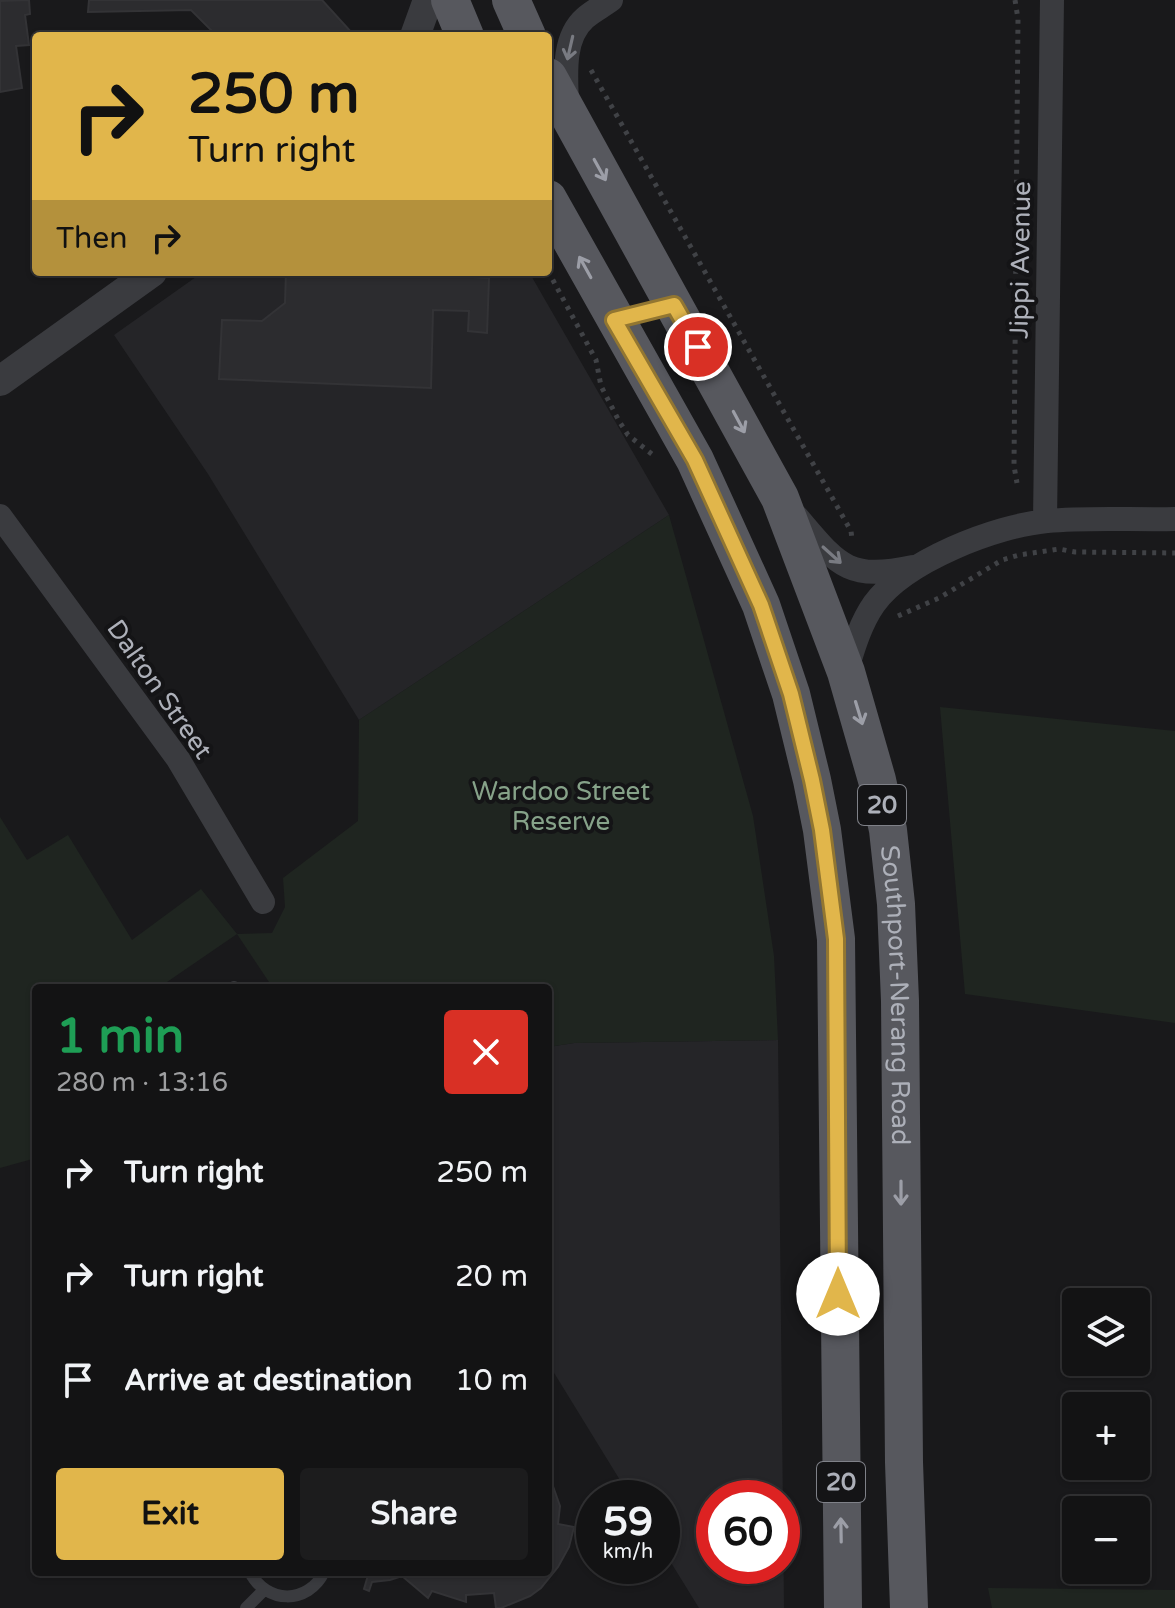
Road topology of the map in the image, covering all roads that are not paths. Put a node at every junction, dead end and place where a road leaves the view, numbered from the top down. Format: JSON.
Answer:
{"nodes":[{"id":1,"x":428,"y":0,"type":"edge"},
{"id":2,"x":450,"y":0,"type":"edge"},
{"id":3,"x":501,"y":0,"type":"edge"},
{"id":4,"x":511,"y":0,"type":"edge"},
{"id":5,"x":611,"y":0,"type":"edge"},
{"id":6,"x":1052,"y":0,"type":"edge"},
{"id":7,"x":416,"y":32,"type":"edge"},
{"id":8,"x":463,"y":32,"type":"edge"},
{"id":9,"x":499,"y":32,"type":"edge"},
{"id":10,"x":525,"y":32,"type":"edge"},
{"id":11,"x":552,"y":84,"type":"edge"},
{"id":12,"x":568,"y":114,"type":"junction"},
{"id":13,"x":552,"y":206,"type":"edge"},
{"id":14,"x":146,"y":276,"type":"edge"},
{"id":15,"x":674,"y":305,"type":"junction"},
{"id":16,"x":614,"y":320,"type":"junction"},
{"id":17,"x":0,"y":381,"type":"edge"},
{"id":18,"x":780,"y":498,"type":"junction"},
{"id":19,"x":0,"y":516,"type":"edge"},
{"id":20,"x":1175,"y":519,"type":"edge"},
{"id":21,"x":1045,"y":521,"type":"junction"},
{"id":22,"x":919,"y":565,"type":"junction"},
{"id":23,"x":846,"y":672,"type":"junction"},
{"id":24,"x":263,"y":902,"type":"dead end"},
{"id":25,"x":252,"y":1576,"type":"edge"},
{"id":26,"x":322,"y":1576,"type":"edge"},
{"id":27,"x":264,"y":1590,"type":"junction"},
{"id":28,"x":246,"y":1608,"type":"edge"},
{"id":29,"x":843,"y":1608,"type":"edge"},
{"id":30,"x":909,"y":1608,"type":"edge"}],
"edges":[{"from":1,"to":7,"type":"street"},
{"from":2,"to":8,"type":"main road"},
{"from":3,"to":9,"type":"main road"},
{"from":4,"to":10,"type":"main road"},
{"from":5,"to":12,"type":"street","one_way":true},
{"from":6,"to":21,"type":"street","name":"Jippi Avenue"},
{"from":11,"to":12,"type":"main road","name":"Southport-Nerang Road","number":"20"},
{"from":12,"to":15,"type":"main road","name":"Southport-Nerang Road","number":"20","one_way":true},
{"from":16,"to":13,"type":"main road","number":"20","one_way":true},
{"from":14,"to":17,"type":"street"},
{"from":15,"to":16,"type":"lane"},
{"from":15,"to":18,"type":"main road","name":"Southport-Nerang Road","number":"20","one_way":true},
{"from":29,"to":16,"type":"main road","number":"20","one_way":true},
{"from":18,"to":22,"type":"street","one_way":true},
{"from":18,"to":23,"type":"main road","name":"Southport-Nerang Road","number":"20"},
{"from":19,"to":24,"type":"street","name":"Dalton Street"},
{"from":20,"to":21,"type":"street"},
{"from":21,"to":22,"type":"street"},
{"from":22,"to":23,"type":"street"},
{"from":23,"to":30,"type":"main road","name":"Southport-Nerang Road","number":"20","one_way":true},
{"from":25,"to":27,"type":"lane"},
{"from":26,"to":27,"type":"lane"},
{"from":27,"to":28,"type":"lane"}]}
